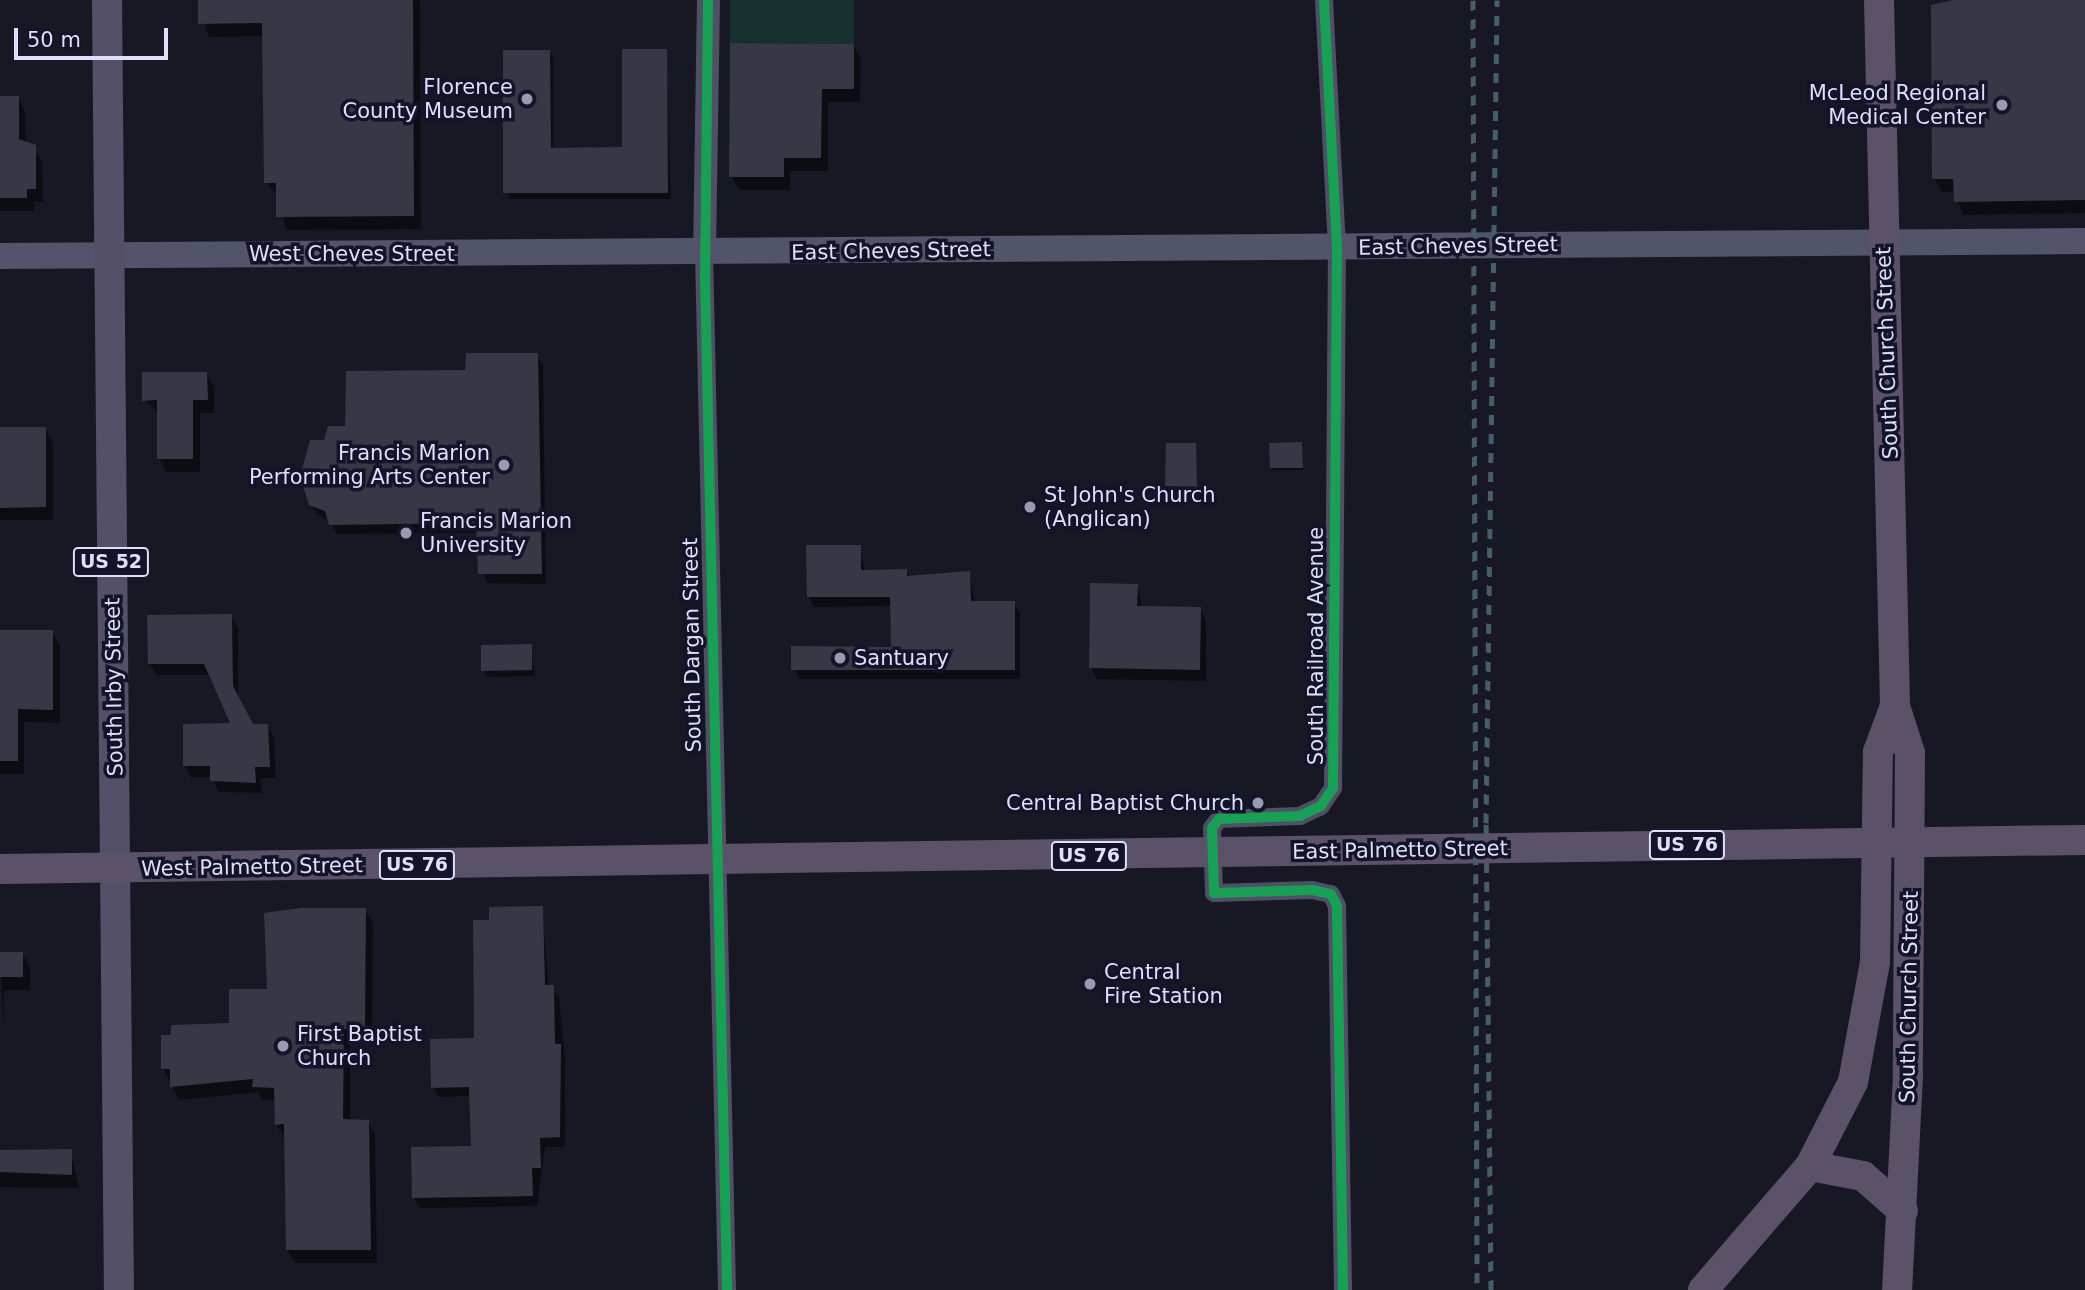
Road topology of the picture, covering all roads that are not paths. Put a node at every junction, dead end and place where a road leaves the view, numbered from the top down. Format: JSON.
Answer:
{"nodes":[{"id":1,"x":107,"y":0,"type":"edge"},
{"id":2,"x":708,"y":0,"type":"edge"},
{"id":3,"x":1324,"y":0,"type":"edge"},
{"id":4,"x":1879,"y":0,"type":"edge"},
{"id":5,"x":2085,"y":242,"type":"edge"},
{"id":6,"x":1884,"y":244,"type":"junction"},
{"id":7,"x":1337,"y":247,"type":"junction"},
{"id":8,"x":704,"y":253,"type":"junction"},
{"id":9,"x":110,"y":255,"type":"junction"},
{"id":10,"x":0,"y":256,"type":"edge"},
{"id":11,"x":1895,"y":706,"type":"junction"},
{"id":12,"x":2085,"y":840,"type":"edge"},
{"id":13,"x":1878,"y":841,"type":"junction"},
{"id":14,"x":1910,"y":841,"type":"junction"},
{"id":15,"x":1213,"y":854,"type":"junction"},
{"id":16,"x":715,"y":863,"type":"junction"},
{"id":17,"x":0,"y":869,"type":"edge"},
{"id":18,"x":118,"y":869,"type":"junction"},
{"id":19,"x":1810,"y":1166,"type":"junction"},
{"id":20,"x":1903,"y":1211,"type":"junction"},
{"id":21,"x":119,"y":1290,"type":"edge"},
{"id":22,"x":727,"y":1290,"type":"edge"},
{"id":23,"x":1343,"y":1290,"type":"edge"},
{"id":24,"x":1703,"y":1290,"type":"edge"},
{"id":25,"x":1897,"y":1290,"type":"edge"}],
"edges":[{"from":1,"to":9,"type":"main road","name":"South Irby Street","number":"US 52"},
{"from":2,"to":8,"type":"street","name":"South Dargan Street"},
{"from":3,"to":7,"type":"street"},
{"from":4,"to":6,"type":"highway","name":"South Church Street"},
{"from":5,"to":6,"type":"main road","name":"East Cheves Street"},
{"from":6,"to":7,"type":"main road","name":"East Cheves Street"},
{"from":6,"to":11,"type":"highway","name":"South Church Street"},
{"from":7,"to":8,"type":"main road","name":"East Cheves Street"},
{"from":7,"to":15,"type":"street","name":"South Railroad Avenue"},
{"from":8,"to":9,"type":"main road","name":"West Cheves Street"},
{"from":8,"to":16,"type":"street","name":"South Dargan Street"},
{"from":9,"to":10,"type":"main road","name":"West Cheves Street"},
{"from":9,"to":18,"type":"main road","name":"South Irby Street","number":"US 52"},
{"from":11,"to":13,"type":"highway","name":"South Church Street"},
{"from":11,"to":14,"type":"highway","name":"South Church Street"},
{"from":12,"to":14,"type":"highway","name":"East Palmetto Street","number":"US 76"},
{"from":13,"to":14,"type":"highway","name":"East Palmetto Street","number":"US 76"},
{"from":13,"to":15,"type":"highway","name":"East Palmetto Street","number":"US 76"},
{"from":13,"to":19,"type":"highway","name":"South Church Street"},
{"from":14,"to":20,"type":"highway","name":"South Church Street"},
{"from":15,"to":16,"type":"highway","name":"East Palmetto Street","number":"US 76"},
{"from":15,"to":23,"type":"street","name":"South Railroad Avenue"},
{"from":16,"to":18,"type":"highway","name":"West Palmetto Street","number":"US 76"},
{"from":16,"to":22,"type":"street","name":"South Dargan Street"},
{"from":17,"to":18,"type":"highway","name":"West Palmetto Street","number":"US 76"},
{"from":18,"to":21,"type":"main road","name":"South Irby Street","number":"US 52"},
{"from":19,"to":20,"type":"highway"},
{"from":19,"to":24,"type":"highway","name":"South Church Street"},
{"from":20,"to":25,"type":"highway","name":"South Church Street"}]}
